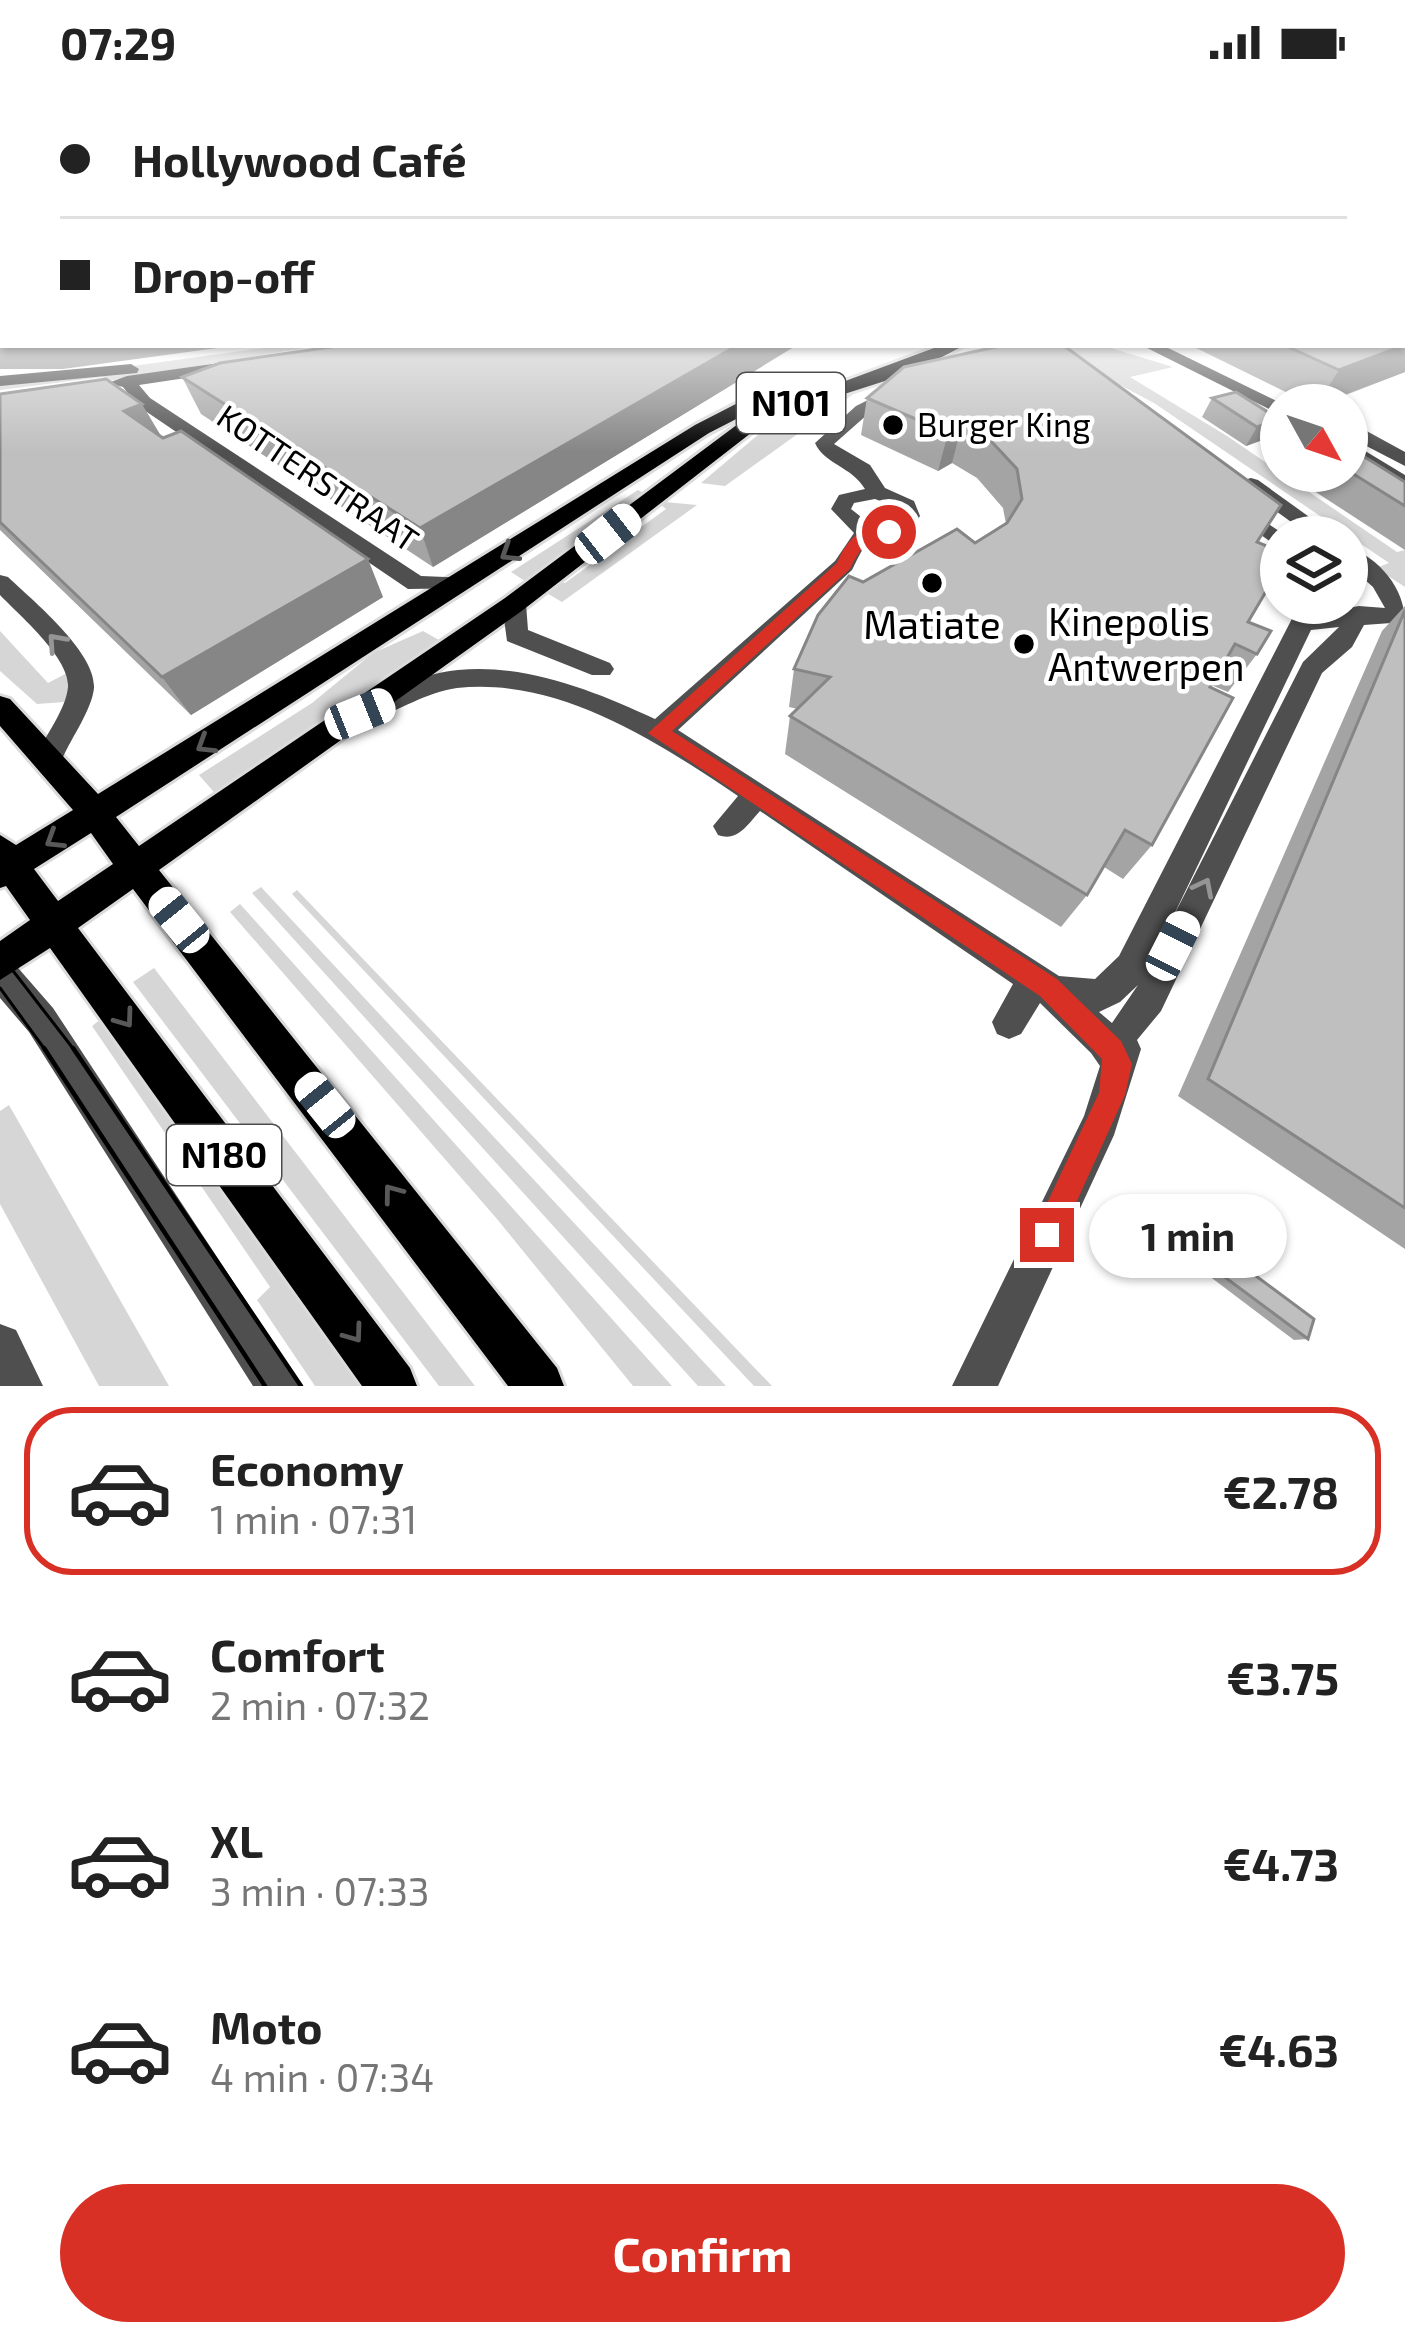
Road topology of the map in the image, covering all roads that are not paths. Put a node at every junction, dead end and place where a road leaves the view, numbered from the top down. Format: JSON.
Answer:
{"nodes":[{"id":1,"x":908,"y":348,"type":"edge"},
{"id":2,"x":949,"y":348,"type":"edge"},
{"id":3,"x":1155,"y":348,"type":"edge"},
{"id":4,"x":1190,"y":348,"type":"edge"},
{"id":5,"x":243,"y":365,"type":"edge"},
{"id":6,"x":129,"y":375,"type":"junction"},
{"id":7,"x":0,"y":381,"type":"edge"},
{"id":8,"x":1262,"y":384,"type":"edge"},
{"id":9,"x":916,"y":388,"type":"edge"},
{"id":10,"x":0,"y":400,"type":"edge"},
{"id":11,"x":1260,"y":400,"type":"edge"},
{"id":12,"x":1368,"y":440,"type":"edge"},
{"id":13,"x":1368,"y":460,"type":"edge"},
{"id":14,"x":1405,"y":460,"type":"edge"},
{"id":15,"x":1234,"y":473,"type":"edge"},
{"id":16,"x":1405,"y":484,"type":"edge"},
{"id":17,"x":1213,"y":491,"type":"edge"},
{"id":18,"x":877,"y":492,"type":"junction"},
{"id":19,"x":1296,"y":516,"type":"edge"},
{"id":20,"x":1260,"y":526,"type":"edge"},
{"id":21,"x":869,"y":531,"type":"junction"},
{"id":22,"x":1368,"y":573,"type":"edge"},
{"id":23,"x":0,"y":582,"type":"edge"},
{"id":24,"x":462,"y":583,"type":"junction"},
{"id":25,"x":1368,"y":592,"type":"edge"},
{"id":26,"x":1400,"y":603,"type":"edge"},
{"id":27,"x":514,"y":604,"type":"junction"},
{"id":28,"x":1368,"y":608,"type":"edge"},
{"id":29,"x":1302,"y":624,"type":"edge"},
{"id":30,"x":1348,"y":624,"type":"edge"},
{"id":31,"x":601,"y":669,"type":"dead end"},
{"id":32,"x":0,"y":707,"type":"edge"},
{"id":33,"x":360,"y":714,"type":"junction"},
{"id":34,"x":658,"y":733,"type":"junction"},
{"id":35,"x":49,"y":757,"type":"junction"},
{"id":36,"x":758,"y":794,"type":"junction"},
{"id":37,"x":95,"y":814,"type":"junction"},
{"id":38,"x":728,"y":826,"type":"dead end"},
{"id":39,"x":4,"y":863,"type":"edge"},
{"id":40,"x":138,"y":868,"type":"junction"},
{"id":41,"x":56,"y":925,"type":"junction"},
{"id":42,"x":1141,"y":944,"type":"junction"},
{"id":43,"x":0,"y":962,"type":"edge"},
{"id":44,"x":0,"y":973,"type":"edge"},
{"id":45,"x":1042,"y":983,"type":"junction"},
{"id":46,"x":1009,"y":1022,"type":"dead end"},
{"id":47,"x":1123,"y":1045,"type":"junction"},
{"id":48,"x":0,"y":1346,"type":"edge"},
{"id":49,"x":20,"y":1386,"type":"edge"},
{"id":50,"x":279,"y":1386,"type":"edge"},
{"id":51,"x":392,"y":1386,"type":"edge"},
{"id":52,"x":539,"y":1386,"type":"edge"},
{"id":53,"x":975,"y":1386,"type":"edge"}],
"edges":[{"from":1,"to":24,"type":"main road","number":"N101","one_way":true},
{"from":2,"to":27,"type":"main road","number":"N101"},
{"from":3,"to":11,"type":"street"},
{"from":4,"to":8,"type":"street"},
{"from":5,"to":6,"type":"street"},
{"from":6,"to":7,"type":"street"},
{"from":6,"to":10,"type":"street"},
{"from":6,"to":24,"type":"street","name":"KOTTERSTRAAT"},
{"from":9,"to":18,"type":"street"},
{"from":12,"to":14,"type":"street"},
{"from":13,"to":16,"type":"street"},
{"from":15,"to":19,"type":"street"},
{"from":17,"to":20,"type":"street"},
{"from":18,"to":21,"type":"street"},
{"from":18,"to":21,"type":"street"},
{"from":21,"to":34,"type":"street"},
{"from":22,"to":26,"type":"street"},
{"from":35,"to":23,"type":"street","one_way":true},
{"from":24,"to":37,"type":"main road","number":"N101","one_way":true},
{"from":25,"to":26,"type":"street"},
{"from":26,"to":28,"type":"street"},
{"from":27,"to":31,"type":"street"},
{"from":27,"to":33,"type":"main road"},
{"from":29,"to":42,"type":"street"},
{"from":47,"to":30,"type":"street","one_way":true},
{"from":32,"to":35,"type":"main road","number":"N180"},
{"from":33,"to":34,"type":"street"},
{"from":33,"to":40,"type":"main road"},
{"from":34,"to":36,"type":"street"},
{"from":35,"to":37,"type":"main road","number":"N180"},
{"from":36,"to":38,"type":"street"},
{"from":36,"to":45,"type":"street"},
{"from":37,"to":39,"type":"main road","one_way":true},
{"from":37,"to":40,"type":"main road","number":"N180"},
{"from":39,"to":41,"type":"main road","number":"N180"},
{"from":40,"to":41,"type":"main road"},
{"from":52,"to":40,"type":"main road","number":"N180","one_way":true},
{"from":41,"to":43,"type":"main road"},
{"from":41,"to":51,"type":"main road","number":"N180","one_way":true},
{"from":42,"to":45,"type":"street"},
{"from":42,"to":47,"type":"street"},
{"from":44,"to":50,"type":"street"},
{"from":45,"to":46,"type":"street"},
{"from":45,"to":47,"type":"street"},
{"from":47,"to":53,"type":"street"},
{"from":48,"to":49,"type":"street"}]}
